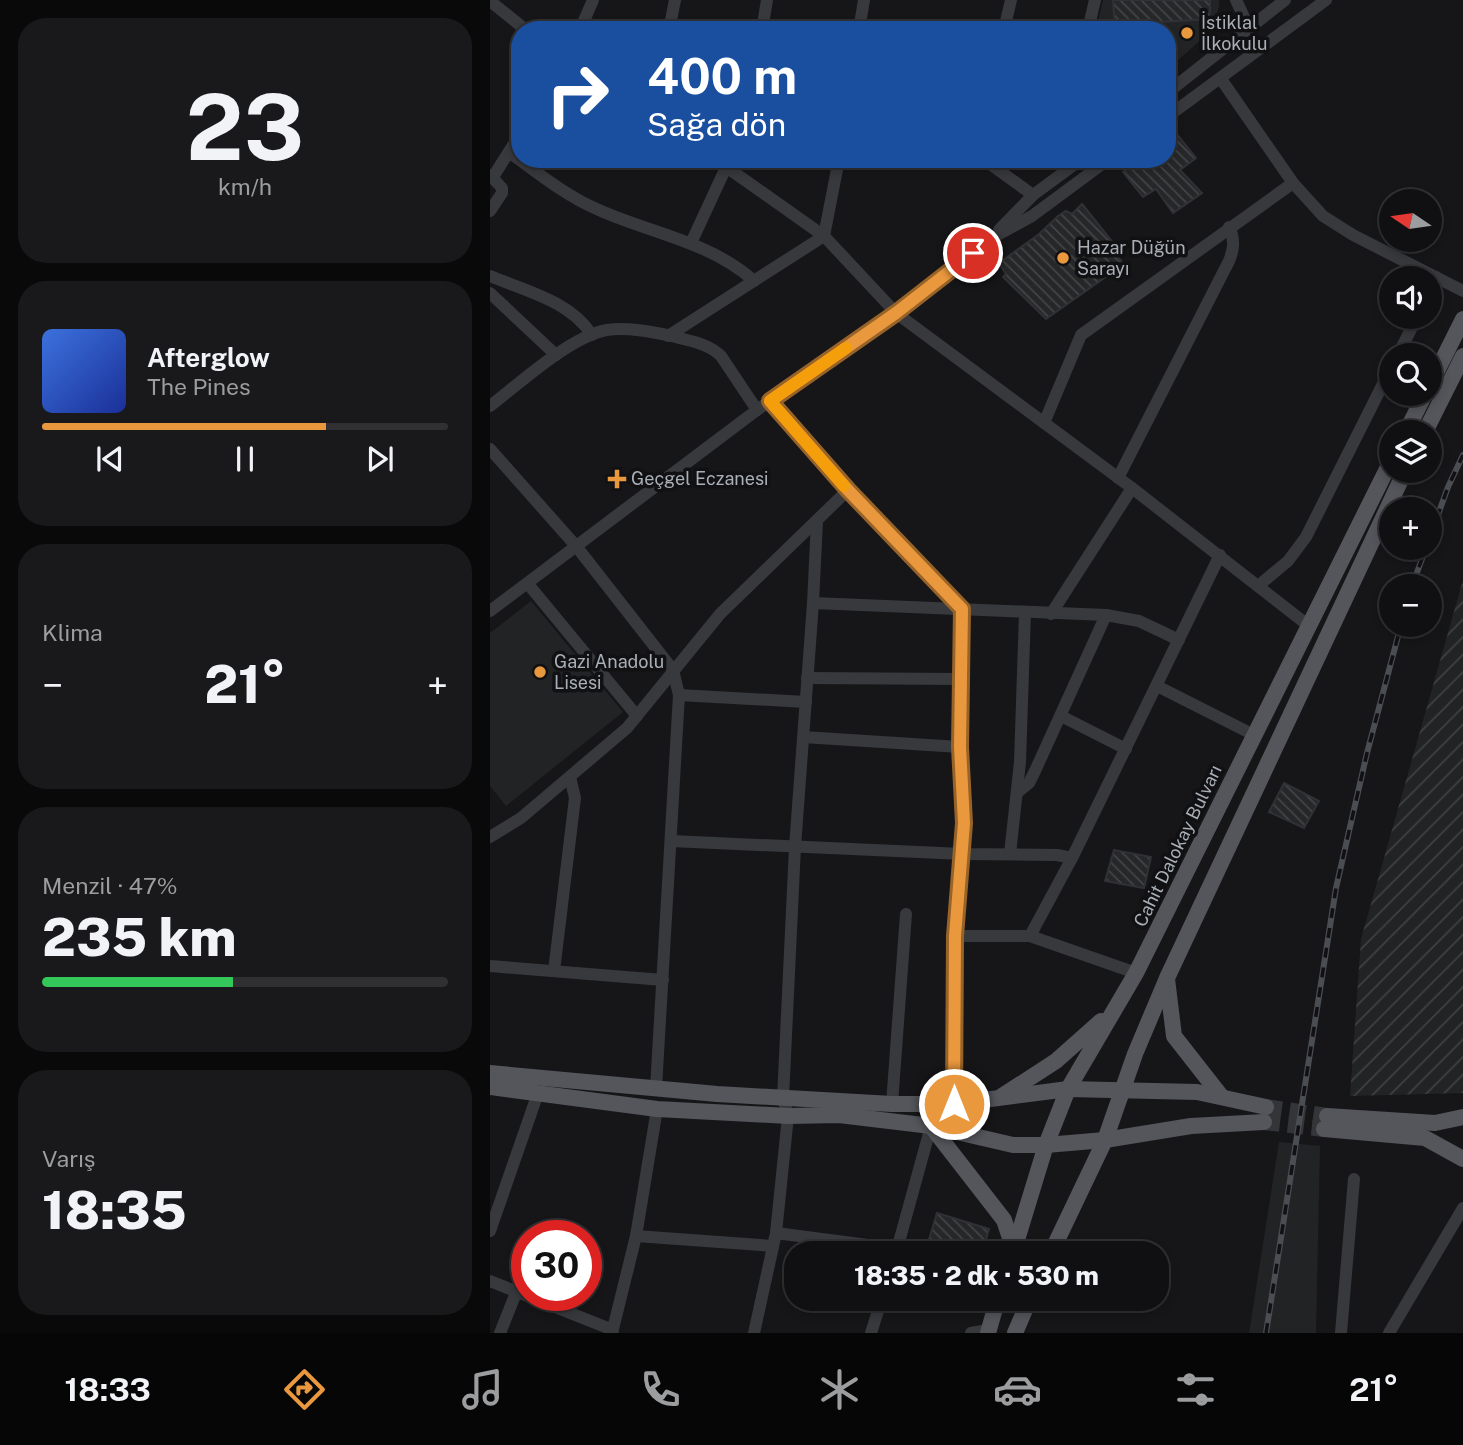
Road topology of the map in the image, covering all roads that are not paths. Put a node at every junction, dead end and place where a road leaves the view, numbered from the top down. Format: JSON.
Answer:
{"nodes":[{"id":1,"x":593,"y":0,"type":"edge"},
{"id":2,"x":675,"y":0,"type":"edge"},
{"id":3,"x":766,"y":0,"type":"edge"},
{"id":4,"x":864,"y":0,"type":"edge"},
{"id":5,"x":1011,"y":0,"type":"edge"},
{"id":6,"x":1095,"y":0,"type":"edge"},
{"id":7,"x":1236,"y":0,"type":"edge"},
{"id":8,"x":1285,"y":0,"type":"edge"},
{"id":9,"x":1326,"y":0,"type":"edge"},
{"id":10,"x":490,"y":1,"type":"edge"},
{"id":11,"x":515,"y":21,"type":"edge"},
{"id":12,"x":584,"y":21,"type":"edge"},
{"id":13,"x":671,"y":21,"type":"edge"},
{"id":14,"x":763,"y":21,"type":"edge"},
{"id":15,"x":860,"y":21,"type":"edge"},
{"id":16,"x":1006,"y":21,"type":"edge"},
{"id":17,"x":1090,"y":21,"type":"edge"},
{"id":18,"x":1249,"y":28,"type":"junction"},
{"id":19,"x":1221,"y":79,"type":"junction"},
{"id":20,"x":1176,"y":86,"type":"edge"},
{"id":21,"x":1176,"y":111,"type":"edge"},
{"id":22,"x":511,"y":149,"type":"edge"},
{"id":23,"x":509,"y":152,"type":"joint"},
{"id":24,"x":531,"y":168,"type":"edge"},
{"id":25,"x":721,"y":168,"type":"edge"},
{"id":26,"x":733,"y":168,"type":"edge"},
{"id":27,"x":837,"y":168,"type":"edge"},
{"id":28,"x":995,"y":168,"type":"edge"},
{"id":29,"x":1070,"y":168,"type":"edge"},
{"id":30,"x":1097,"y":168,"type":"edge"},
{"id":31,"x":492,"y":176,"type":"edge"},
{"id":32,"x":1293,"y":183,"type":"junction"},
{"id":33,"x":1032,"y":195,"type":"junction"},
{"id":34,"x":490,"y":211,"type":"edge"},
{"id":35,"x":1229,"y":227,"type":"junction"},
{"id":36,"x":824,"y":236,"type":"junction"},
{"id":37,"x":992,"y":238,"type":"junction"},
{"id":38,"x":691,"y":243,"type":"junction"},
{"id":39,"x":1414,"y":266,"type":"edge"},
{"id":40,"x":490,"y":276,"type":"edge"},
{"id":41,"x":1442,"y":280,"type":"edge"},
{"id":42,"x":754,"y":281,"type":"junction"},
{"id":43,"x":1463,"y":291,"type":"edge"},
{"id":44,"x":490,"y":293,"type":"edge"},
{"id":45,"x":896,"y":313,"type":"junction"},
{"id":46,"x":1463,"y":319,"type":"edge"},
{"id":47,"x":592,"y":335,"type":"junction"},
{"id":48,"x":668,"y":336,"type":"junction"},
{"id":49,"x":556,"y":355,"type":"junction"},
{"id":50,"x":1463,"y":356,"type":"edge"},
{"id":51,"x":1442,"y":361,"type":"edge"},
{"id":52,"x":1379,"y":392,"type":"edge"},
{"id":53,"x":770,"y":401,"type":"junction"},
{"id":54,"x":490,"y":406,"type":"edge"},
{"id":55,"x":757,"y":410,"type":"junction"},
{"id":56,"x":1431,"y":420,"type":"edge"},
{"id":57,"x":1044,"y":423,"type":"junction"},
{"id":58,"x":490,"y":449,"type":"edge"},
{"id":59,"x":1118,"y":478,"type":"junction"},
{"id":60,"x":1380,"y":483,"type":"edge"},
{"id":61,"x":1399,"y":483,"type":"edge"},
{"id":62,"x":1132,"y":488,"type":"junction"},
{"id":63,"x":848,"y":490,"type":"junction"},
{"id":64,"x":817,"y":521,"type":"junction"},
{"id":65,"x":576,"y":546,"type":"junction"},
{"id":66,"x":1220,"y":555,"type":"junction"},
{"id":67,"x":528,"y":584,"type":"junction"},
{"id":68,"x":1258,"y":586,"type":"junction"},
{"id":69,"x":813,"y":603,"type":"junction"},
{"id":70,"x":491,"y":608,"type":"edge"},
{"id":71,"x":962,"y":609,"type":"junction"},
{"id":72,"x":1025,"y":612,"type":"junction"},
{"id":73,"x":1051,"y":614,"type":"junction"},
{"id":74,"x":1106,"y":615,"type":"junction"},
{"id":75,"x":1309,"y":626,"type":"junction"},
{"id":76,"x":1180,"y":640,"type":"junction"},
{"id":77,"x":673,"y":670,"type":"junction"},
{"id":78,"x":807,"y":678,"type":"junction"},
{"id":79,"x":962,"y":679,"type":"junction"},
{"id":80,"x":1157,"y":686,"type":"junction"},
{"id":81,"x":679,"y":695,"type":"junction"},
{"id":82,"x":806,"y":702,"type":"junction"},
{"id":83,"x":638,"y":716,"type":"junction"},
{"id":84,"x":1060,"y":716,"type":"junction"},
{"id":85,"x":1254,"y":735,"type":"junction"},
{"id":86,"x":803,"y":737,"type":"junction"},
{"id":87,"x":960,"y":747,"type":"junction"},
{"id":88,"x":1126,"y":749,"type":"junction"},
{"id":89,"x":570,"y":777,"type":"junction"},
{"id":90,"x":1017,"y":793,"type":"junction"},
{"id":91,"x":490,"y":837,"type":"edge"},
{"id":92,"x":671,"y":841,"type":"junction"},
{"id":93,"x":795,"y":847,"type":"junction"},
{"id":94,"x":963,"y":854,"type":"junction"},
{"id":95,"x":1010,"y":854,"type":"junction"},
{"id":96,"x":1072,"y":858,"type":"junction"},
{"id":97,"x":906,"y":914,"type":"dead end"},
{"id":98,"x":955,"y":936,"type":"junction"},
{"id":99,"x":1030,"y":936,"type":"junction"},
{"id":100,"x":490,"y":965,"type":"edge"},
{"id":101,"x":554,"y":971,"type":"junction"},
{"id":102,"x":1136,"y":973,"type":"junction"},
{"id":103,"x":1167,"y":978,"type":"junction"},
{"id":104,"x":663,"y":980,"type":"junction"},
{"id":105,"x":1113,"y":1010,"type":"junction"},
{"id":106,"x":490,"y":1073,"type":"edge"},
{"id":107,"x":490,"y":1087,"type":"edge"},
{"id":108,"x":656,"y":1088,"type":"junction"},
{"id":109,"x":1068,"y":1089,"type":"junction"},
{"id":110,"x":1123,"y":1091,"type":"junction"},
{"id":111,"x":538,"y":1093,"type":"junction"},
{"id":112,"x":1221,"y":1096,"type":"junction"},
{"id":113,"x":783,"y":1098,"type":"junction"},
{"id":114,"x":998,"y":1099,"type":"junction"},
{"id":115,"x":892,"y":1104,"type":"junction"},
{"id":116,"x":954,"y":1104,"type":"junction"},
{"id":117,"x":657,"y":1109,"type":"junction"},
{"id":118,"x":788,"y":1116,"type":"junction"},
{"id":119,"x":1463,"y":1117,"type":"edge"},
{"id":120,"x":931,"y":1126,"type":"junction"},
{"id":121,"x":1105,"y":1140,"type":"junction"},
{"id":122,"x":1046,"y":1145,"type":"junction"},
{"id":123,"x":1463,"y":1159,"type":"edge"},
{"id":124,"x":1354,"y":1179,"type":"dead end"},
{"id":125,"x":494,"y":1207,"type":"edge"},
{"id":126,"x":1463,"y":1208,"type":"edge"},
{"id":127,"x":490,"y":1231,"type":"edge"},
{"id":128,"x":636,"y":1236,"type":"junction"},
{"id":129,"x":774,"y":1239,"type":"junction"},
{"id":130,"x":794,"y":1241,"type":"edge"},
{"id":131,"x":900,"y":1241,"type":"edge"},
{"id":132,"x":1010,"y":1241,"type":"edge"},
{"id":133,"x":1016,"y":1241,"type":"edge"},
{"id":134,"x":1057,"y":1241,"type":"edge"},
{"id":135,"x":490,"y":1281,"type":"edge"},
{"id":136,"x":511,"y":1291,"type":"edge"},
{"id":137,"x":511,"y":1306,"type":"edge"},
{"id":138,"x":562,"y":1311,"type":"edge"},
{"id":139,"x":878,"y":1311,"type":"edge"},
{"id":140,"x":994,"y":1311,"type":"edge"},
{"id":141,"x":1025,"y":1311,"type":"edge"},
{"id":142,"x":613,"y":1331,"type":"edge"},
{"id":143,"x":988,"y":1332,"type":"edge"},
{"id":144,"x":500,"y":1333,"type":"edge"},
{"id":145,"x":754,"y":1333,"type":"edge"},
{"id":146,"x":871,"y":1333,"type":"edge"},
{"id":147,"x":971,"y":1333,"type":"edge"},
{"id":148,"x":1016,"y":1333,"type":"edge"},
{"id":149,"x":1341,"y":1333,"type":"edge"},
{"id":150,"x":1389,"y":1333,"type":"edge"}],
"edges":[{"from":1,"to":12,"type":"street"},
{"from":2,"to":13,"type":"street"},
{"from":3,"to":14,"type":"street"},
{"from":4,"to":15,"type":"street"},
{"from":5,"to":16,"type":"street"},
{"from":6,"to":17,"type":"street"},
{"from":7,"to":18,"type":"street"},
{"from":8,"to":18,"type":"street"},
{"from":9,"to":19,"type":"street"},
{"from":10,"to":11,"type":"street"},
{"from":18,"to":20,"type":"street"},
{"from":19,"to":21,"type":"street"},
{"from":19,"to":32,"type":"street"},
{"from":22,"to":23,"type":"street"},
{"from":23,"to":31,"type":"street"},
{"from":24,"to":38,"type":"street"},
{"from":25,"to":38,"type":"street"},
{"from":26,"to":36,"type":"street"},
{"from":27,"to":36,"type":"street"},
{"from":28,"to":33,"type":"street"},
{"from":29,"to":33,"type":"street"},
{"from":30,"to":37,"type":"street"},
{"from":31,"to":34,"type":"street"},
{"from":32,"to":35,"type":"street"},
{"from":32,"to":39,"type":"street"},
{"from":33,"to":37,"type":"street"},
{"from":35,"to":57,"type":"street"},
{"from":35,"to":59,"type":"street"},
{"from":36,"to":42,"type":"street"},
{"from":36,"to":45,"type":"street"},
{"from":37,"to":45,"type":"street"},
{"from":38,"to":42,"type":"street"},
{"from":40,"to":47,"type":"street"},
{"from":41,"to":43,"type":"street"},
{"from":42,"to":48,"type":"street"},
{"from":44,"to":49,"type":"street"},
{"from":45,"to":53,"type":"street"},
{"from":45,"to":57,"type":"street"},
{"from":46,"to":51,"type":"main road"},
{"from":47,"to":48,"type":"street"},
{"from":47,"to":49,"type":"street"},
{"from":48,"to":55,"type":"street"},
{"from":49,"to":54,"type":"street"},
{"from":50,"to":56,"type":"main road"},
{"from":52,"to":68,"type":"street"},
{"from":53,"to":55,"type":"street"},
{"from":53,"to":63,"type":"street"},
{"from":55,"to":65,"type":"street"},
{"from":57,"to":59,"type":"street"},
{"from":58,"to":65,"type":"street"},
{"from":59,"to":62,"type":"street"},
{"from":60,"to":75,"type":"main road","name":"Cahit Dalokay Bulvarı"},
{"from":61,"to":103,"type":"main road"},
{"from":62,"to":66,"type":"street"},
{"from":62,"to":73,"type":"street"},
{"from":63,"to":64,"type":"street"},
{"from":63,"to":71,"type":"street"},
{"from":64,"to":69,"type":"street"},
{"from":64,"to":77,"type":"street"},
{"from":65,"to":67,"type":"street"},
{"from":65,"to":77,"type":"street"},
{"from":66,"to":68,"type":"street"},
{"from":66,"to":76,"type":"street"},
{"from":67,"to":70,"type":"street"},
{"from":67,"to":83,"type":"street"},
{"from":68,"to":75,"type":"street"},
{"from":69,"to":71,"type":"street"},
{"from":69,"to":78,"type":"street"},
{"from":71,"to":72,"type":"street"},
{"from":71,"to":79,"type":"street"},
{"from":72,"to":73,"type":"street"},
{"from":72,"to":90,"type":"street"},
{"from":73,"to":74,"type":"street"},
{"from":74,"to":76,"type":"street"},
{"from":74,"to":84,"type":"street"},
{"from":75,"to":85,"type":"main road","name":"Cahit Dalokay Bulvarı"},
{"from":76,"to":80,"type":"street"},
{"from":77,"to":81,"type":"street"},
{"from":77,"to":83,"type":"street"},
{"from":78,"to":79,"type":"street"},
{"from":78,"to":82,"type":"street"},
{"from":79,"to":87,"type":"street"},
{"from":80,"to":85,"type":"street"},
{"from":80,"to":88,"type":"street"},
{"from":81,"to":82,"type":"street"},
{"from":81,"to":92,"type":"street"},
{"from":82,"to":86,"type":"street"},
{"from":83,"to":89,"type":"street"},
{"from":84,"to":88,"type":"street"},
{"from":84,"to":90,"type":"street"},
{"from":85,"to":102,"type":"main road","name":"Cahit Dalokay Bulvarı"},
{"from":86,"to":87,"type":"street"},
{"from":86,"to":93,"type":"street"},
{"from":87,"to":94,"type":"street"},
{"from":88,"to":96,"type":"street"},
{"from":89,"to":91,"type":"street"},
{"from":89,"to":101,"type":"street"},
{"from":90,"to":95,"type":"street"},
{"from":92,"to":93,"type":"street"},
{"from":92,"to":104,"type":"street"},
{"from":93,"to":94,"type":"street"},
{"from":93,"to":113,"type":"street"},
{"from":94,"to":95,"type":"street"},
{"from":94,"to":98,"type":"street"},
{"from":95,"to":96,"type":"street"},
{"from":96,"to":99,"type":"street"},
{"from":97,"to":115,"type":"street"},
{"from":98,"to":99,"type":"street"},
{"from":98,"to":116,"type":"street"},
{"from":99,"to":102,"type":"street"},
{"from":100,"to":101,"type":"street"},
{"from":101,"to":104,"type":"street"},
{"from":102,"to":105,"type":"main road","name":"Cahit Dalokay Bulvarı"},
{"from":103,"to":110,"type":"main road"},
{"from":103,"to":112,"type":"main road"},
{"from":104,"to":108,"type":"street"},
{"from":105,"to":109,"type":"main road","name":"Cahit Dalokay Bulvarı"},
{"from":105,"to":114,"type":"main road"},
{"from":106,"to":108,"type":"main road"},
{"from":107,"to":111,"type":"main road"},
{"from":108,"to":113,"type":"main road"},
{"from":109,"to":110,"type":"main road"},
{"from":109,"to":114,"type":"main road"},
{"from":109,"to":122,"type":"main road","name":"Cahit Dalokay Bulvarı"},
{"from":110,"to":112,"type":"main road"},
{"from":110,"to":121,"type":"main road"},
{"from":111,"to":117,"type":"main road"},
{"from":111,"to":125,"type":"street"},
{"from":112,"to":121,"type":"main road"},
{"from":113,"to":115,"type":"main road"},
{"from":113,"to":118,"type":"street"},
{"from":114,"to":116,"type":"main road"},
{"from":115,"to":116,"type":"main road"},
{"from":117,"to":118,"type":"main road"},
{"from":117,"to":128,"type":"street"},
{"from":118,"to":120,"type":"main road"},
{"from":118,"to":129,"type":"street"},
{"from":119,"to":123,"type":"main road"},
{"from":120,"to":122,"type":"main road"},
{"from":120,"to":131,"type":"street"},
{"from":120,"to":132,"type":"main road"},
{"from":121,"to":122,"type":"main road"},
{"from":121,"to":134,"type":"main road"},
{"from":122,"to":133,"type":"main road","name":"Cahit Dalokay Bulvarı"},
{"from":124,"to":149,"type":"street"},
{"from":125,"to":127,"type":"street"},
{"from":126,"to":150,"type":"street"},
{"from":128,"to":129,"type":"street"},
{"from":128,"to":142,"type":"street"},
{"from":129,"to":130,"type":"street"},
{"from":129,"to":145,"type":"street"},
{"from":135,"to":136,"type":"street"},
{"from":137,"to":144,"type":"street"},
{"from":138,"to":142,"type":"street"},
{"from":139,"to":146,"type":"street"},
{"from":140,"to":143,"type":"main road"},
{"from":141,"to":148,"type":"main road"},
{"from":143,"to":147,"type":"street"}]}
